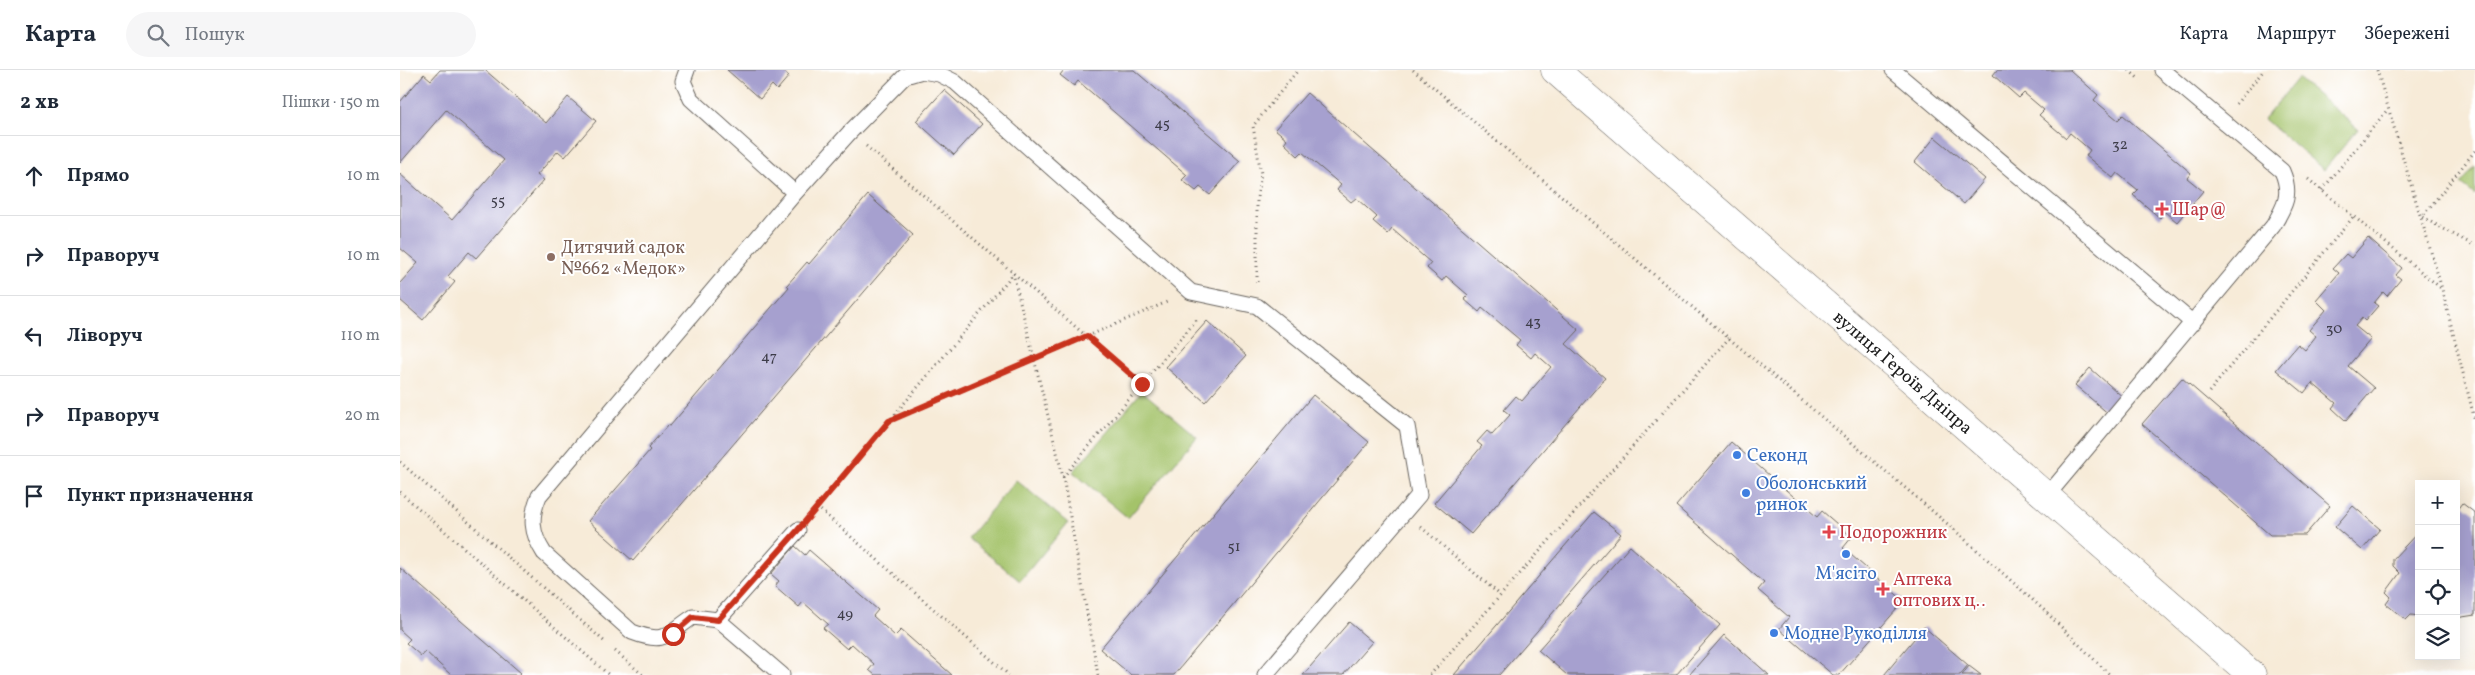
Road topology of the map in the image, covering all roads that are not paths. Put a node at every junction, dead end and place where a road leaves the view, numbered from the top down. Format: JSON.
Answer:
{"nodes":[{"id":1,"x":687,"y":70,"type":"edge"},
{"id":2,"x":1555,"y":70,"type":"edge"},
{"id":3,"x":1893,"y":70,"type":"edge"},
{"id":4,"x":2162,"y":70,"type":"edge"},
{"id":5,"x":795,"y":193,"type":"junction"},
{"id":6,"x":2193,"y":323,"type":"junction"},
{"id":7,"x":2046,"y":496,"type":"junction"},
{"id":8,"x":798,"y":530,"type":"road end"},
{"id":9,"x":718,"y":620,"type":"junction"},
{"id":10,"x":782,"y":675,"type":"edge"},
{"id":11,"x":1265,"y":675,"type":"edge"},
{"id":12,"x":2252,"y":675,"type":"edge"}],
"edges":[{"from":1,"to":5,"type":"lane"},
{"from":2,"to":7,"type":"main road","name":"вулиця Героїв Дніпра"},
{"from":3,"to":6,"type":"lane"},
{"from":4,"to":6,"type":"lane"},
{"from":5,"to":9,"type":"lane"},
{"from":5,"to":11,"type":"lane"},
{"from":6,"to":7,"type":"lane"},
{"from":7,"to":12,"type":"main road","name":"вулиця Героїв Дніпра"},
{"from":8,"to":9,"type":"lane"},
{"from":9,"to":10,"type":"lane"}]}
